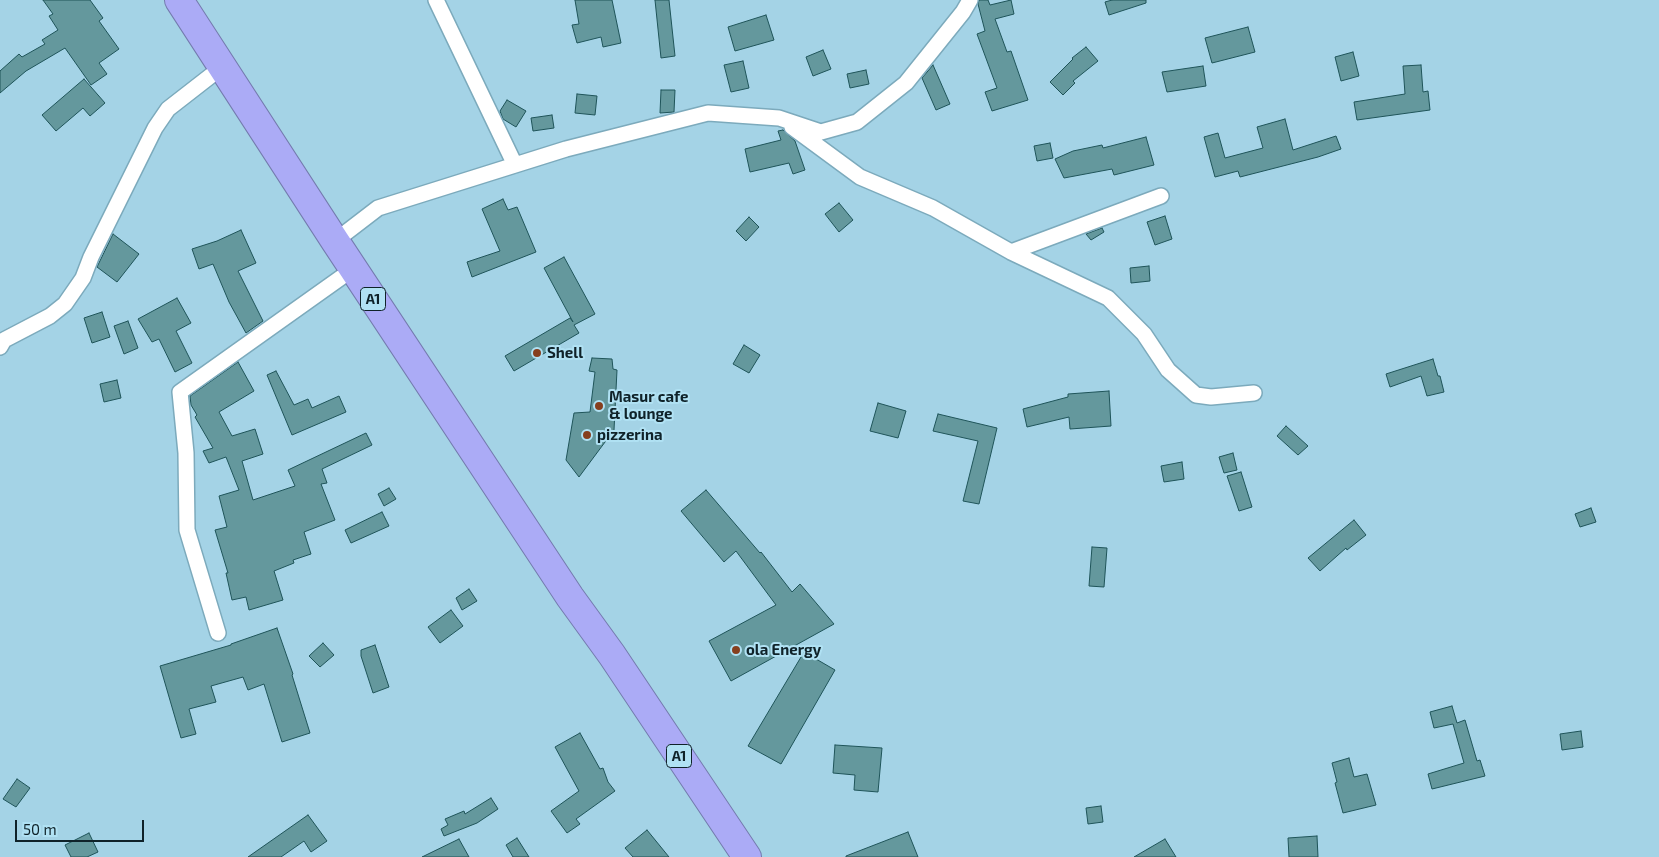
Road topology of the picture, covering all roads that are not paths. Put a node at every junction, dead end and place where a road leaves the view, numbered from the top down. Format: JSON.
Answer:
{"nodes":[{"id":1,"x":179,"y":0,"type":"edge"},
{"id":2,"x":436,"y":0,"type":"edge"},
{"id":3,"x":970,"y":0,"type":"edge"},
{"id":4,"x":222,"y":67,"type":"junction"},
{"id":5,"x":779,"y":118,"type":"junction"},
{"id":6,"x":515,"y":165,"type":"junction"},
{"id":7,"x":1162,"y":196,"type":"dead end"},
{"id":8,"x":335,"y":241,"type":"junction"},
{"id":9,"x":1011,"y":252,"type":"junction"},
{"id":10,"x":353,"y":269,"type":"junction"},
{"id":11,"x":0,"y":347,"type":"edge"},
{"id":12,"x":1254,"y":393,"type":"dead end"},
{"id":13,"x":218,"y":632,"type":"dead end"},
{"id":14,"x":747,"y":857,"type":"edge"}],
"edges":[{"from":1,"to":4,"type":"highway","name":"A1","number":"A1"},
{"from":2,"to":6,"type":"street"},
{"from":3,"to":5,"type":"street"},
{"from":4,"to":8,"type":"highway","name":"A1","number":"A1"},
{"from":4,"to":11,"type":"street"},
{"from":5,"to":6,"type":"street"},
{"from":5,"to":9,"type":"street"},
{"from":6,"to":8,"type":"street"},
{"from":7,"to":9,"type":"street"},
{"from":8,"to":10,"type":"highway","name":"A1","number":"A1"},
{"from":9,"to":12,"type":"street"},
{"from":10,"to":13,"type":"street"},
{"from":10,"to":14,"type":"highway","name":"A1","number":"A1"}]}
